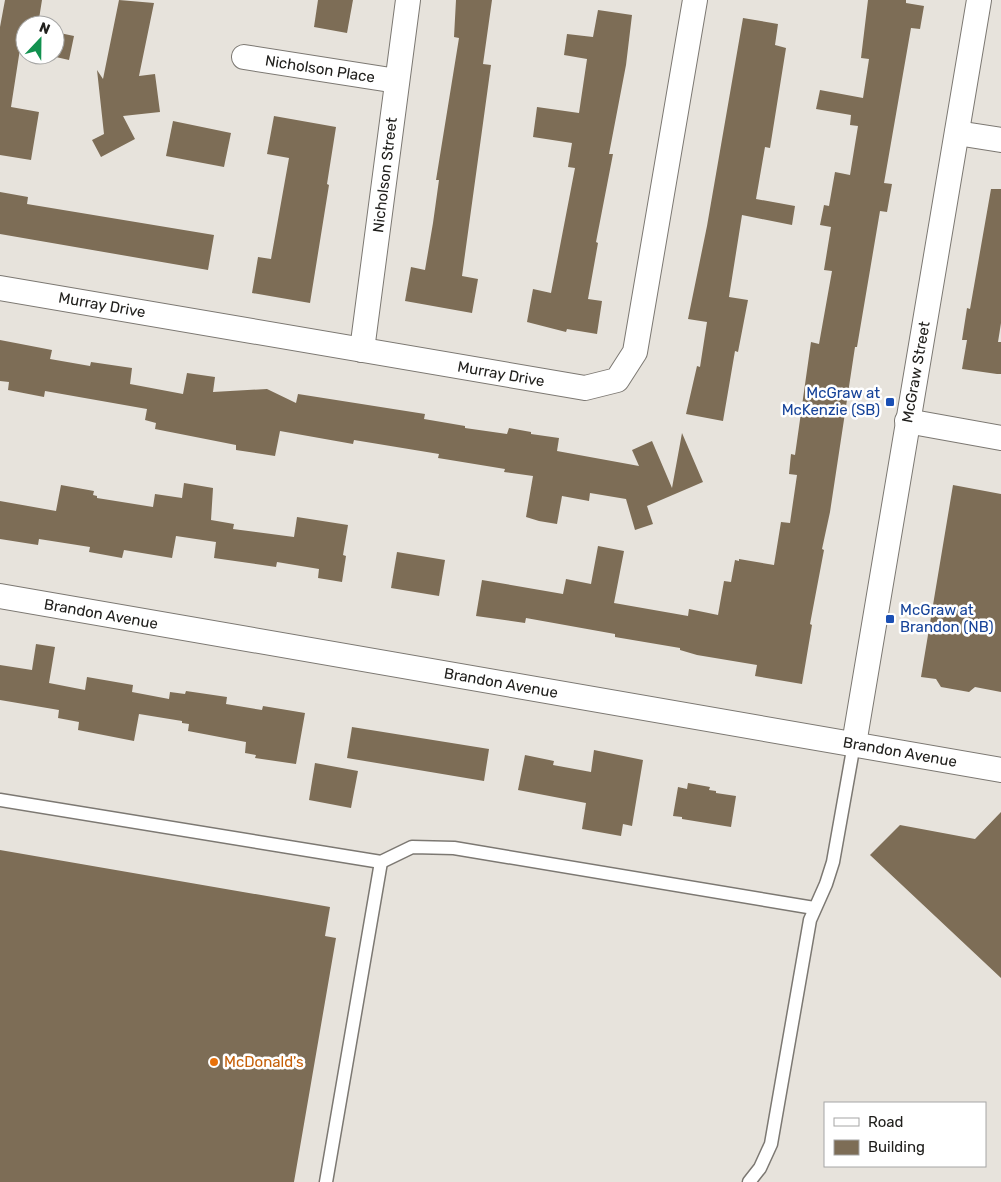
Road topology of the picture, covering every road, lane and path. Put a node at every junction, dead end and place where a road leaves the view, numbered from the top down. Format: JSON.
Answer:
{"nodes":[{"id":1,"x":408,"y":0,"type":"edge"},
{"id":2,"x":695,"y":0,"type":"edge"},
{"id":3,"x":979,"y":0,"type":"edge"},
{"id":4,"x":244,"y":57,"type":"dead end"},
{"id":5,"x":397,"y":81,"type":"junction"},
{"id":6,"x":956,"y":134,"type":"junction"},
{"id":7,"x":1001,"y":140,"type":"edge"},
{"id":8,"x":0,"y":288,"type":"edge"},
{"id":9,"x":362,"y":350,"type":"junction"},
{"id":10,"x":907,"y":421,"type":"junction"},
{"id":11,"x":1001,"y":438,"type":"edge"},
{"id":12,"x":0,"y":596,"type":"edge"},
{"id":13,"x":854,"y":744,"type":"junction"},
{"id":14,"x":1001,"y":770,"type":"edge"},
{"id":15,"x":0,"y":800,"type":"edge"},
{"id":16,"x":381,"y":862,"type":"junction"},
{"id":17,"x":814,"y":908,"type":"junction"},
{"id":18,"x":326,"y":1182,"type":"edge"},
{"id":19,"x":750,"y":1182,"type":"edge"}],
"edges":[{"from":1,"to":5,"type":"street","name":"Nicholson Street"},
{"from":2,"to":9,"type":"street","name":"Murray Drive"},
{"from":3,"to":6,"type":"street","name":"McGraw Street"},
{"from":4,"to":5,"type":"street","name":"Nicholson Place"},
{"from":5,"to":9,"type":"street","name":"Nicholson Street"},
{"from":6,"to":7,"type":"street"},
{"from":6,"to":10,"type":"street","name":"McGraw Street"},
{"from":8,"to":9,"type":"street","name":"Murray Drive"},
{"from":10,"to":11,"type":"street"},
{"from":10,"to":13,"type":"street","name":"McGraw Street"},
{"from":12,"to":13,"type":"street","name":"Brandon Avenue"},
{"from":13,"to":14,"type":"street","name":"Brandon Avenue"},
{"from":13,"to":17,"type":"lane"},
{"from":15,"to":16,"type":"lane"},
{"from":16,"to":17,"type":"lane"},
{"from":16,"to":18,"type":"lane"},
{"from":17,"to":19,"type":"lane"}]}
